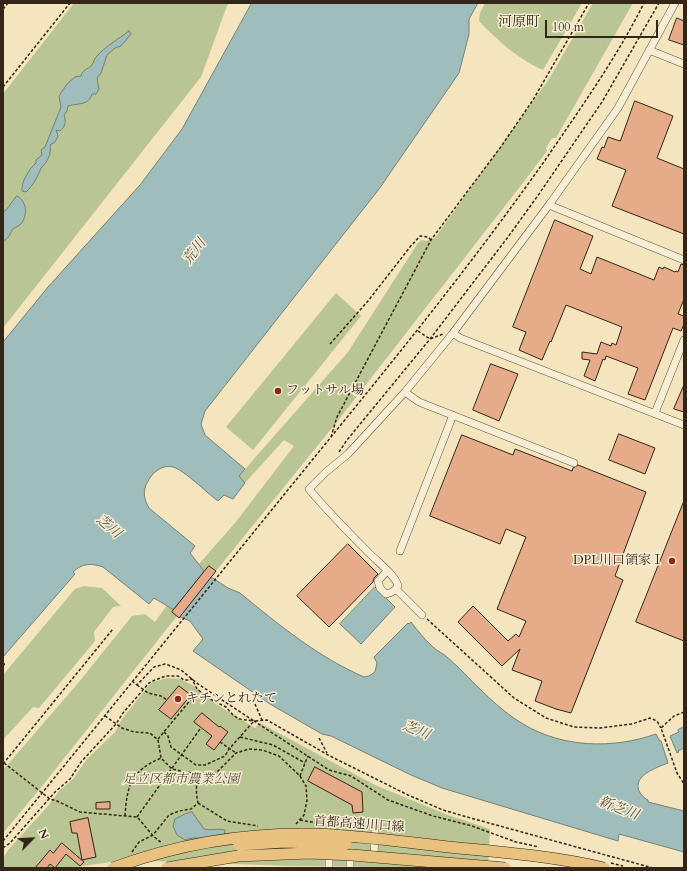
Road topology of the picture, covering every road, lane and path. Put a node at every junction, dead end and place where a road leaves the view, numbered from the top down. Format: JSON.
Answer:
{"nodes":[{"id":1,"x":8,"y":3,"type":"edge"},
{"id":2,"x":70,"y":3,"type":"edge"},
{"id":3,"x":589,"y":3,"type":"edge"},
{"id":4,"x":644,"y":3,"type":"edge"},
{"id":5,"x":659,"y":3,"type":"edge"},
{"id":6,"x":675,"y":3,"type":"edge"},
{"id":7,"x":3,"y":9,"type":"edge"},
{"id":8,"x":649,"y":50,"type":"junction"},
{"id":9,"x":684,"y":64,"type":"edge"},
{"id":10,"x":3,"y":87,"type":"edge"},
{"id":11,"x":549,"y":205,"type":"junction"},
{"id":12,"x":431,"y":240,"type":"junction"},
{"id":13,"x":684,"y":260,"type":"edge"},
{"id":14,"x":418,"y":331,"type":"junction"},
{"id":15,"x":451,"y":332,"type":"junction"},
{"id":16,"x":430,"y":339,"type":"junction"},
{"id":17,"x":684,"y":340,"type":"edge"},
{"id":18,"x":330,"y":344,"type":"dead end"},
{"id":19,"x":405,"y":392,"type":"junction"},
{"id":20,"x":655,"y":413,"type":"junction"},
{"id":21,"x":453,"y":416,"type":"junction"},
{"id":22,"x":684,"y":425,"type":"edge"},
{"id":23,"x":330,"y":439,"type":"junction"},
{"id":24,"x":338,"y":453,"type":"dead end"},
{"id":25,"x":574,"y":463,"type":"dead end"},
{"id":26,"x":400,"y":551,"type":"dead end"},
{"id":27,"x":387,"y":571,"type":"junction"},
{"id":28,"x":396,"y":590,"type":"junction"},
{"id":29,"x":422,"y":615,"type":"joint"},
{"id":30,"x":113,"y":629,"type":"dead end"},
{"id":31,"x":5,"y":663,"type":"dead end"},
{"id":32,"x":3,"y":666,"type":"edge"},
{"id":33,"x":192,"y":679,"type":"junction"},
{"id":34,"x":132,"y":681,"type":"junction"},
{"id":35,"x":137,"y":685,"type":"junction"},
{"id":36,"x":143,"y":690,"type":"junction"},
{"id":37,"x":193,"y":698,"type":"dead end"},
{"id":38,"x":167,"y":700,"type":"dead end"},
{"id":39,"x":256,"y":704,"type":"dead end"},
{"id":40,"x":684,"y":712,"type":"edge"},
{"id":41,"x":105,"y":716,"type":"junction"},
{"id":42,"x":262,"y":720,"type":"junction"},
{"id":43,"x":254,"y":721,"type":"junction"},
{"id":44,"x":116,"y":724,"type":"junction"},
{"id":45,"x":661,"y":728,"type":"junction"},
{"id":46,"x":200,"y":729,"type":"dead end"},
{"id":47,"x":164,"y":732,"type":"junction"},
{"id":48,"x":240,"y":737,"type":"junction"},
{"id":49,"x":319,"y":738,"type":"dead end"},
{"id":50,"x":158,"y":740,"type":"junction"},
{"id":51,"x":220,"y":742,"type":"dead end"},
{"id":52,"x":229,"y":749,"type":"junction"},
{"id":53,"x":236,"y":753,"type":"junction"},
{"id":54,"x":181,"y":754,"type":"junction"},
{"id":55,"x":328,"y":755,"type":"junction"},
{"id":56,"x":308,"y":756,"type":"junction"},
{"id":57,"x":161,"y":758,"type":"junction"},
{"id":58,"x":4,"y":763,"type":"edge"},
{"id":59,"x":304,"y":763,"type":"junction"},
{"id":60,"x":172,"y":769,"type":"junction"},
{"id":61,"x":201,"y":774,"type":"junction"},
{"id":62,"x":300,"y":776,"type":"junction"},
{"id":63,"x":684,"y":784,"type":"edge"},
{"id":64,"x":42,"y":793,"type":"junction"},
{"id":65,"x":50,"y":799,"type":"junction"},
{"id":66,"x":198,"y":803,"type":"junction"},
{"id":67,"x":125,"y":816,"type":"junction"},
{"id":68,"x":137,"y":817,"type":"junction"},
{"id":69,"x":261,"y":827,"type":"dead end"},
{"id":70,"x":292,"y":829,"type":"dead end"},
{"id":71,"x":375,"y":832,"type":"dead end"},
{"id":72,"x":153,"y":835,"type":"junction"},
{"id":73,"x":3,"y":841,"type":"edge"},
{"id":74,"x":161,"y":843,"type":"dead end"},
{"id":75,"x":4,"y":846,"type":"edge"},
{"id":76,"x":546,"y":848,"type":"dead end"},
{"id":77,"x":131,"y":854,"type":"joint"},
{"id":78,"x":350,"y":856,"type":"junction"},
{"id":79,"x":534,"y":856,"type":"junction"},
{"id":80,"x":607,"y":865,"type":"edge"},
{"id":81,"x":623,"y":866,"type":"dead end"},
{"id":82,"x":113,"y":868,"type":"edge"},
{"id":83,"x":128,"y":868,"type":"edge"},
{"id":84,"x":133,"y":868,"type":"edge"},
{"id":85,"x":167,"y":868,"type":"edge"},
{"id":86,"x":329,"y":868,"type":"edge"},
{"id":87,"x":350,"y":868,"type":"edge"},
{"id":88,"x":505,"y":868,"type":"edge"},
{"id":89,"x":653,"y":868,"type":"edge"}],
"edges":[{"from":1,"to":7,"type":"path"},
{"from":2,"to":10,"type":"path"},
{"from":3,"to":12,"type":"path"},
{"from":4,"to":14,"type":"path"},
{"from":5,"to":16,"type":"path"},
{"from":6,"to":8,"type":"street"},
{"from":8,"to":9,"type":"street"},
{"from":8,"to":11,"type":"street"},
{"from":11,"to":13,"type":"street"},
{"from":11,"to":15,"type":"street"},
{"from":12,"to":18,"type":"path"},
{"from":12,"to":23,"type":"path"},
{"from":14,"to":16,"type":"path"},
{"from":14,"to":23,"type":"path"},
{"from":15,"to":16,"type":"path"},
{"from":15,"to":19,"type":"street"},
{"from":15,"to":20,"type":"street"},
{"from":16,"to":24,"type":"path"},
{"from":17,"to":20,"type":"street"},
{"from":19,"to":21,"type":"street"},
{"from":19,"to":27,"type":"street"},
{"from":20,"to":22,"type":"street"},
{"from":21,"to":25,"type":"street"},
{"from":21,"to":26,"type":"street"},
{"from":23,"to":34,"type":"path"},
{"from":27,"to":28,"type":"street"},
{"from":27,"to":28,"type":"street"},
{"from":28,"to":29,"type":"street"},
{"from":29,"to":45,"type":"path"},
{"from":30,"to":58,"type":"path"},
{"from":31,"to":32,"type":"path"},
{"from":33,"to":35,"type":"path"},
{"from":33,"to":36,"type":"path"},
{"from":33,"to":43,"type":"path"},
{"from":33,"to":43,"type":"path"},
{"from":34,"to":35,"type":"path"},
{"from":34,"to":41,"type":"path"},
{"from":35,"to":36,"type":"path"},
{"from":36,"to":38,"type":"path"},
{"from":36,"to":44,"type":"path"},
{"from":37,"to":47,"type":"path"},
{"from":39,"to":42,"type":"path"},
{"from":40,"to":45,"type":"path"},
{"from":41,"to":44,"type":"path"},
{"from":41,"to":64,"type":"path"},
{"from":42,"to":43,"type":"path"},
{"from":42,"to":55,"type":"path"},
{"from":43,"to":48,"type":"path"},
{"from":43,"to":56,"type":"path"},
{"from":44,"to":50,"type":"path"},
{"from":44,"to":65,"type":"path"},
{"from":45,"to":63,"type":"path"},
{"from":46,"to":54,"type":"path"},
{"from":47,"to":50,"type":"path"},
{"from":47,"to":54,"type":"path"},
{"from":48,"to":52,"type":"path"},
{"from":48,"to":59,"type":"path"},
{"from":49,"to":55,"type":"path"},
{"from":50,"to":57,"type":"path"},
{"from":51,"to":52,"type":"path"},
{"from":52,"to":53,"type":"path"},
{"from":52,"to":54,"type":"path"},
{"from":53,"to":61,"type":"path"},
{"from":53,"to":62,"type":"path"},
{"from":54,"to":60,"type":"path"},
{"from":55,"to":89,"type":"path"},
{"from":56,"to":59,"type":"path"},
{"from":56,"to":76,"type":"path"},
{"from":57,"to":60,"type":"path"},
{"from":57,"to":67,"type":"path"},
{"from":58,"to":64,"type":"path"},
{"from":59,"to":62,"type":"path"},
{"from":60,"to":61,"type":"path"},
{"from":60,"to":68,"type":"path"},
{"from":61,"to":66,"type":"path"},
{"from":62,"to":70,"type":"path"},
{"from":64,"to":65,"type":"path"},
{"from":64,"to":73,"type":"path"},
{"from":65,"to":67,"type":"path"},
{"from":65,"to":75,"type":"path"},
{"from":66,"to":69,"type":"path"},
{"from":66,"to":72,"type":"path"},
{"from":67,"to":68,"type":"path"},
{"from":68,"to":72,"type":"path"},
{"from":71,"to":78,"type":"street"},
{"from":72,"to":74,"type":"path"},
{"from":72,"to":77,"type":"path"},
{"from":77,"to":83,"type":"street"},
{"from":78,"to":86,"type":"street"},
{"from":78,"to":87,"type":"street"},
{"from":79,"to":80,"type":"highway","name":"首都高速川口線","bridge":true},
{"from":79,"to":82,"type":"highway","name":"首都高速川口線","bridge":true},
{"from":79,"to":84,"type":"highway","bridge":true},
{"from":80,"to":81,"type":"path"},
{"from":85,"to":88,"type":"highway","bridge":true}]}
